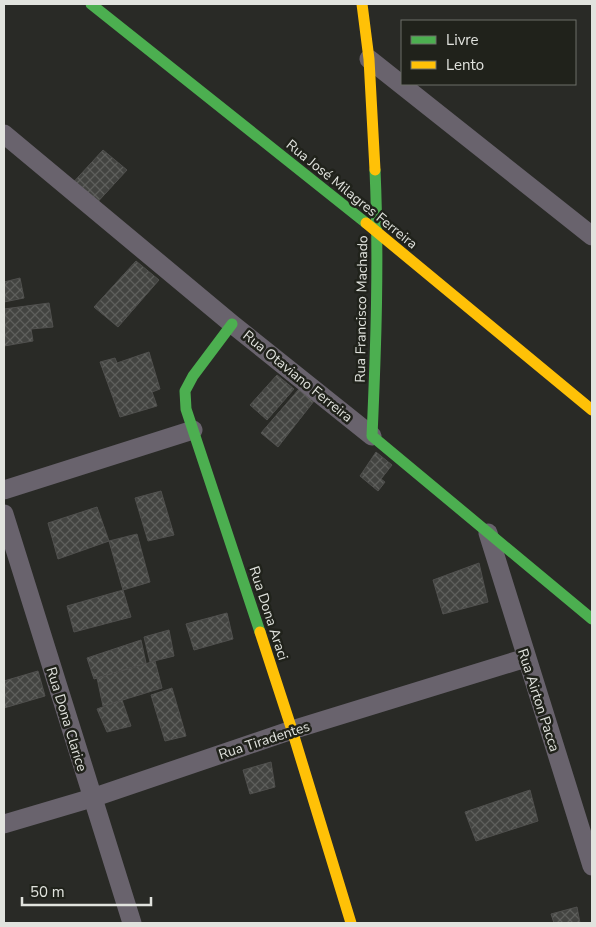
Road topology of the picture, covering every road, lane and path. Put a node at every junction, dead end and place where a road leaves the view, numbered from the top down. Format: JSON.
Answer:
{"nodes":[{"id":1,"x":90,"y":4,"type":"edge"},
{"id":2,"x":361,"y":5,"type":"edge"},
{"id":3,"x":369,"y":59,"type":"junction"},
{"id":4,"x":401,"y":84,"type":"edge"},
{"id":5,"x":402,"y":85,"type":"edge"},
{"id":6,"x":4,"y":134,"type":"edge"},
{"id":7,"x":378,"y":233,"type":"junction"},
{"id":8,"x":592,"y":236,"type":"edge"},
{"id":9,"x":232,"y":324,"type":"junction"},
{"id":10,"x":592,"y":410,"type":"edge"},
{"id":11,"x":193,"y":430,"type":"junction"},
{"id":12,"x":372,"y":436,"type":"junction"},
{"id":13,"x":4,"y":490,"type":"edge"},
{"id":14,"x":4,"y":514,"type":"edge"},
{"id":15,"x":488,"y":533,"type":"junction"},
{"id":16,"x":592,"y":618,"type":"edge"},
{"id":17,"x":526,"y":658,"type":"junction"},
{"id":18,"x":292,"y":730,"type":"junction"},
{"id":19,"x":92,"y":798,"type":"junction"},
{"id":20,"x":4,"y":824,"type":"edge"},
{"id":21,"x":592,"y":866,"type":"edge"},
{"id":22,"x":132,"y":923,"type":"edge"},
{"id":23,"x":351,"y":923,"type":"edge"}],
"edges":[{"from":1,"to":7,"type":"street","name":"Rua José Milagres Ferreira"},
{"from":2,"to":3,"type":"street","name":"Rua Francisco Machado"},
{"from":3,"to":4,"type":"street"},
{"from":3,"to":7,"type":"street","name":"Rua Francisco Machado"},
{"from":5,"to":8,"type":"street"},
{"from":6,"to":9,"type":"street","name":"Rua Otaviano Ferreira"},
{"from":7,"to":10,"type":"street","name":"Rua José Milagres Ferreira"},
{"from":7,"to":12,"type":"street","name":"Rua Francisco Machado"},
{"from":9,"to":11,"type":"street","name":"Rua Dona Araci"},
{"from":9,"to":12,"type":"street","name":"Rua Otaviano Ferreira"},
{"from":11,"to":13,"type":"street"},
{"from":11,"to":18,"type":"street","name":"Rua Dona Araci"},
{"from":12,"to":15,"type":"street","name":"Rua Otaviano Ferreira"},
{"from":14,"to":19,"type":"street","name":"Rua Dona Clarice"},
{"from":15,"to":16,"type":"street","name":"Rua Otaviano Ferreira"},
{"from":15,"to":17,"type":"street","name":"Rua Airton Pacca"},
{"from":17,"to":18,"type":"street","name":"Rua Tiradentes"},
{"from":17,"to":21,"type":"street","name":"Rua Airton Pacca"},
{"from":18,"to":19,"type":"street","name":"Rua Tiradentes"},
{"from":18,"to":23,"type":"street","name":"Rua Dona Araci"},
{"from":19,"to":20,"type":"street","name":"Rua Tiradentes"},
{"from":19,"to":22,"type":"street","name":"Rua Dona Clarice"}]}
